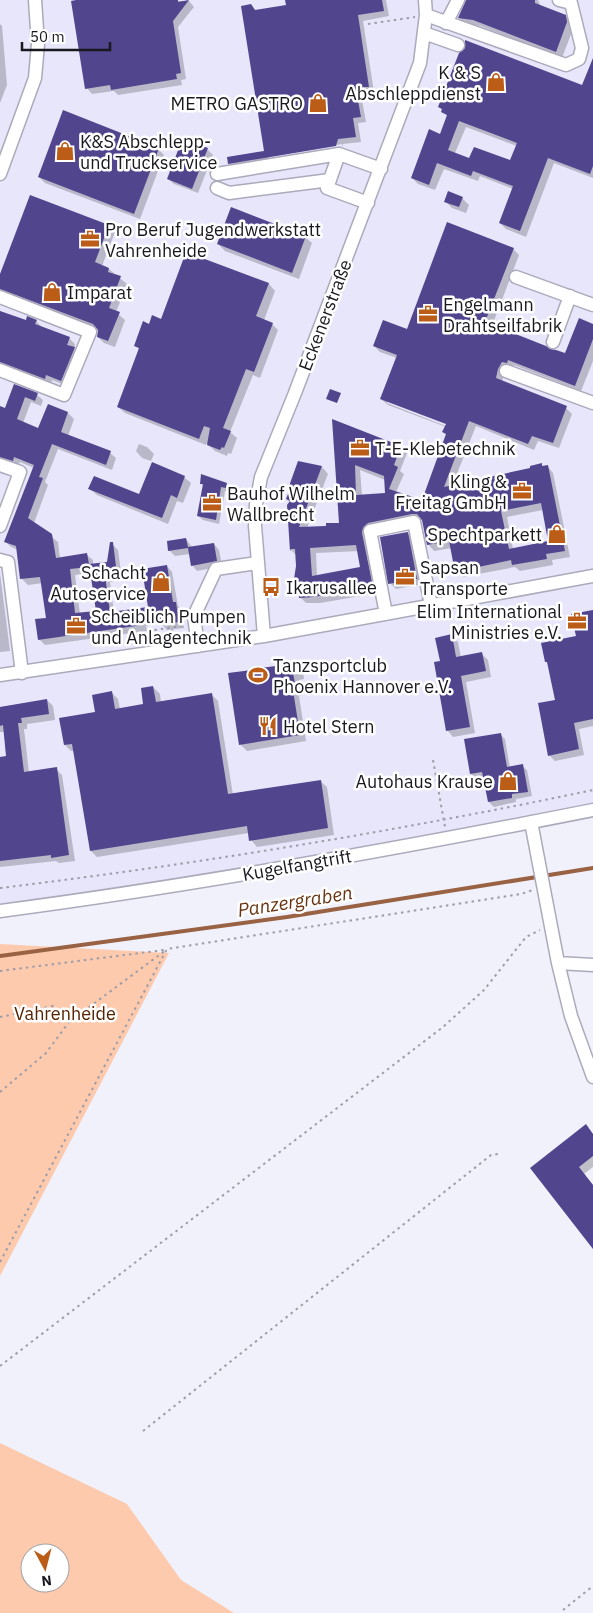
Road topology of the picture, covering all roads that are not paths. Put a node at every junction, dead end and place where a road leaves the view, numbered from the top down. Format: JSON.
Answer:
{"nodes":[{"id":1,"x":35,"y":0,"type":"edge"},
{"id":2,"x":425,"y":0,"type":"edge"},
{"id":3,"x":458,"y":0,"type":"edge"},
{"id":4,"x":559,"y":0,"type":"edge"},
{"id":5,"x":426,"y":15,"type":"junction"},
{"id":6,"x":446,"y":22,"type":"junction"},
{"id":7,"x":424,"y":33,"type":"junction"},
{"id":8,"x":458,"y":44,"type":"dead end"},
{"id":9,"x":339,"y":154,"type":"junction"},
{"id":10,"x":381,"y":169,"type":"junction"},
{"id":11,"x":0,"y":174,"type":"edge"},
{"id":12,"x":217,"y":174,"type":"dead end"},
{"id":13,"x":330,"y":180,"type":"junction"},
{"id":14,"x":217,"y":188,"type":"dead end"},
{"id":15,"x":368,"y":203,"type":"junction"},
{"id":16,"x":516,"y":276,"type":"dead end"},
{"id":17,"x":0,"y":296,"type":"edge"},
{"id":18,"x":570,"y":296,"type":"junction"},
{"id":19,"x":593,"y":305,"type":"edge"},
{"id":20,"x":553,"y":342,"type":"dead end"},
{"id":21,"x":0,"y":370,"type":"edge"},
{"id":22,"x":506,"y":371,"type":"dead end"},
{"id":23,"x":593,"y":403,"type":"edge"},
{"id":24,"x":0,"y":465,"type":"edge"},
{"id":25,"x":0,"y":526,"type":"edge"},
{"id":26,"x":0,"y":560,"type":"edge"},
{"id":27,"x":257,"y":563,"type":"junction"},
{"id":28,"x":593,"y":576,"type":"edge"},
{"id":29,"x":430,"y":605,"type":"junction"},
{"id":30,"x":386,"y":614,"type":"junction"},
{"id":31,"x":264,"y":636,"type":"junction"},
{"id":32,"x":198,"y":646,"type":"junction"},
{"id":33,"x":22,"y":673,"type":"junction"},
{"id":34,"x":0,"y":675,"type":"edge"},
{"id":35,"x":593,"y":810,"type":"edge"},
{"id":36,"x":531,"y":822,"type":"junction"},
{"id":37,"x":0,"y":911,"type":"edge"},
{"id":38,"x":558,"y":963,"type":"junction"},
{"id":39,"x":593,"y":965,"type":"edge"},
{"id":40,"x":593,"y":1077,"type":"edge"}],
"edges":[{"from":1,"to":11,"type":"street"},
{"from":2,"to":5,"type":"street","name":"Eckenerstraße"},
{"from":3,"to":6,"type":"street"},
{"from":4,"to":6,"type":"street"},
{"from":5,"to":6,"type":"street"},
{"from":5,"to":7,"type":"street","name":"Eckenerstraße"},
{"from":7,"to":8,"type":"street"},
{"from":7,"to":10,"type":"street","name":"Eckenerstraße"},
{"from":9,"to":10,"type":"street"},
{"from":9,"to":12,"type":"street"},
{"from":9,"to":13,"type":"street"},
{"from":10,"to":15,"type":"street","name":"Eckenerstraße"},
{"from":13,"to":14,"type":"street"},
{"from":13,"to":15,"type":"street"},
{"from":15,"to":27,"type":"street","name":"Eckenerstraße"},
{"from":16,"to":18,"type":"street"},
{"from":17,"to":21,"type":"street"},
{"from":18,"to":19,"type":"street"},
{"from":18,"to":20,"type":"street"},
{"from":22,"to":23,"type":"street"},
{"from":24,"to":25,"type":"street"},
{"from":26,"to":33,"type":"street"},
{"from":27,"to":31,"type":"street","name":"Eckenerstraße"},
{"from":27,"to":32,"type":"street"},
{"from":28,"to":29,"type":"street"},
{"from":29,"to":30,"type":"street"},
{"from":29,"to":30,"type":"street"},
{"from":30,"to":31,"type":"street"},
{"from":31,"to":32,"type":"street"},
{"from":32,"to":33,"type":"street"},
{"from":33,"to":34,"type":"street"},
{"from":35,"to":36,"type":"street","name":"Kugelfangtrift"},
{"from":36,"to":37,"type":"street","name":"Kugelfangtrift"},
{"from":36,"to":38,"type":"street"},
{"from":38,"to":39,"type":"street"},
{"from":38,"to":40,"type":"street"}]}
